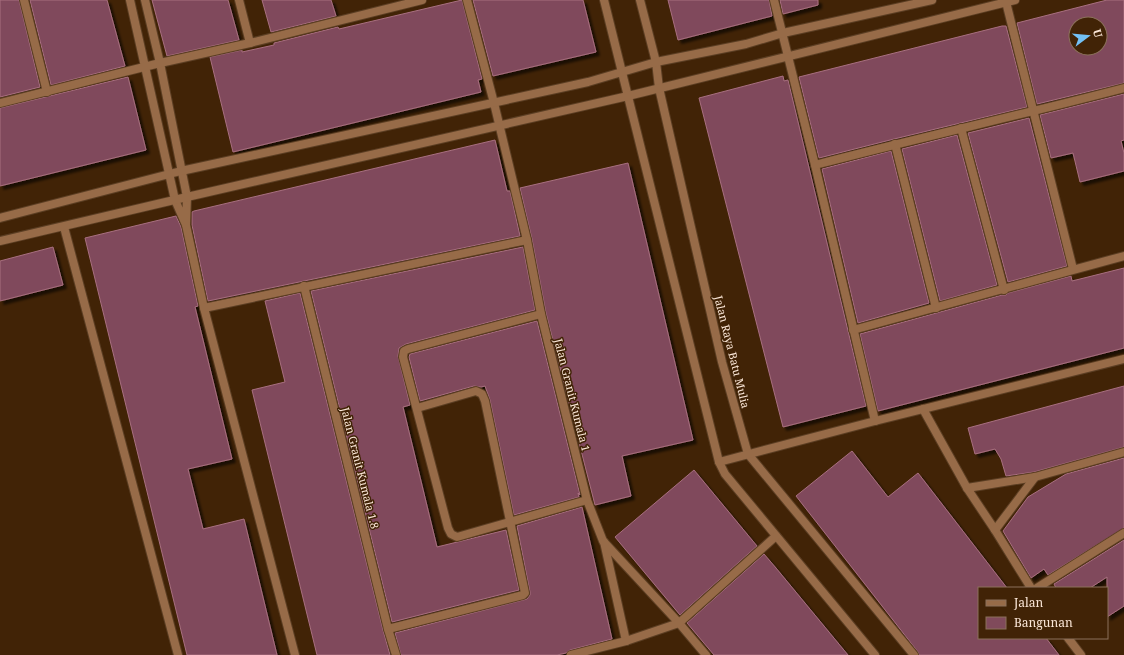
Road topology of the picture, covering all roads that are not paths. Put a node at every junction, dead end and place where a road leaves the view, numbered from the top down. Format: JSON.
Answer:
{"nodes":[{"id":1,"x":24,"y":0,"type":"edge"},
{"id":2,"x":130,"y":0,"type":"edge"},
{"id":3,"x":145,"y":0,"type":"edge"},
{"id":4,"x":239,"y":0,"type":"edge"},
{"id":5,"x":422,"y":0,"type":"edge"},
{"id":6,"x":467,"y":0,"type":"edge"},
{"id":7,"x":604,"y":0,"type":"edge"},
{"id":8,"x":640,"y":0,"type":"edge"},
{"id":9,"x":774,"y":0,"type":"edge"},
{"id":10,"x":932,"y":0,"type":"edge"},
{"id":11,"x":1015,"y":0,"type":"edge"},
{"id":12,"x":1006,"y":2,"type":"junction"},
{"id":13,"x":783,"y":33,"type":"junction"},
{"id":14,"x":250,"y":43,"type":"junction"},
{"id":15,"x":788,"y":56,"type":"junction"},
{"id":16,"x":656,"y":62,"type":"junction"},
{"id":17,"x":160,"y":63,"type":"junction"},
{"id":18,"x":145,"y":66,"type":"junction"},
{"id":19,"x":621,"y":72,"type":"junction"},
{"id":20,"x":659,"y":88,"type":"junction"},
{"id":21,"x":1124,"y":88,"type":"edge"},
{"id":22,"x":47,"y":92,"type":"junction"},
{"id":23,"x":628,"y":96,"type":"junction"},
{"id":24,"x":0,"y":103,"type":"edge"},
{"id":25,"x":494,"y":103,"type":"junction"},
{"id":26,"x":1033,"y":112,"type":"junction"},
{"id":27,"x":499,"y":125,"type":"junction"},
{"id":28,"x":961,"y":128,"type":"junction"},
{"id":29,"x":895,"y":144,"type":"junction"},
{"id":30,"x":815,"y":165,"type":"junction"},
{"id":31,"x":181,"y":171,"type":"junction"},
{"id":32,"x":169,"y":174,"type":"junction"},
{"id":33,"x":187,"y":197,"type":"junction"},
{"id":34,"x":175,"y":200,"type":"junction"},
{"id":35,"x":0,"y":218,"type":"edge"},
{"id":36,"x":186,"y":225,"type":"junction"},
{"id":37,"x":64,"y":227,"type":"junction"},
{"id":38,"x":527,"y":240,"type":"junction"},
{"id":39,"x":0,"y":242,"type":"edge"},
{"id":40,"x":1124,"y":256,"type":"edge"},
{"id":41,"x":1073,"y":269,"type":"junction"},
{"id":42,"x":304,"y":286,"type":"junction"},
{"id":43,"x":1004,"y":290,"type":"junction"},
{"id":44,"x":204,"y":308,"type":"junction"},
{"id":45,"x":936,"y":308,"type":"junction"},
{"id":46,"x":541,"y":314,"type":"junction"},
{"id":47,"x":853,"y":330,"type":"junction"},
{"id":48,"x":1124,"y":359,"type":"edge"},
{"id":49,"x":417,"y":408,"type":"junction"},
{"id":50,"x":923,"y":409,"type":"junction"},
{"id":51,"x":875,"y":421,"type":"junction"},
{"id":52,"x":1124,"y":452,"type":"edge"},
{"id":53,"x":748,"y":454,"type":"junction"},
{"id":54,"x":719,"y":462,"type":"junction"},
{"id":55,"x":1036,"y":477,"type":"junction"},
{"id":56,"x":967,"y":488,"type":"junction"},
{"id":57,"x":587,"y":500,"type":"junction"},
{"id":58,"x":510,"y":521,"type":"junction"},
{"id":59,"x":995,"y":530,"type":"junction"},
{"id":60,"x":1124,"y":533,"type":"edge"},
{"id":61,"x":776,"y":536,"type":"junction"},
{"id":62,"x":603,"y":541,"type":"junction"},
{"id":63,"x":1030,"y":587,"type":"edge"},
{"id":64,"x":1039,"y":587,"type":"edge"},
{"id":65,"x":679,"y":623,"type":"junction"},
{"id":66,"x":388,"y":629,"type":"junction"},
{"id":67,"x":1069,"y":639,"type":"edge"},
{"id":68,"x":626,"y":641,"type":"junction"},
{"id":69,"x":178,"y":655,"type":"edge"},
{"id":70,"x":295,"y":655,"type":"edge"},
{"id":71,"x":396,"y":655,"type":"edge"},
{"id":72,"x":571,"y":655,"type":"edge"},
{"id":73,"x":706,"y":655,"type":"edge"},
{"id":74,"x":875,"y":655,"type":"edge"},
{"id":75,"x":914,"y":655,"type":"edge"},
{"id":76,"x":1081,"y":655,"type":"edge"}],
"edges":[{"from":1,"to":22,"type":"street"},
{"from":2,"to":18,"type":"street"},
{"from":3,"to":17,"type":"street"},
{"from":4,"to":14,"type":"street"},
{"from":5,"to":14,"type":"street"},
{"from":6,"to":25,"type":"street","name":"Jalan Granit Kumala 1"},
{"from":7,"to":19,"type":"street"},
{"from":8,"to":16,"type":"street","name":"Jalan Raya Batu Mulia"},
{"from":9,"to":13,"type":"street"},
{"from":10,"to":13,"type":"street"},
{"from":11,"to":12,"type":"street"},
{"from":12,"to":15,"type":"street"},
{"from":12,"to":26,"type":"street"},
{"from":13,"to":15,"type":"street"},
{"from":13,"to":16,"type":"street"},
{"from":14,"to":17,"type":"street"},
{"from":15,"to":20,"type":"street"},
{"from":15,"to":30,"type":"street"},
{"from":16,"to":19,"type":"street"},
{"from":16,"to":20,"type":"street","name":"Jalan Raya Batu Mulia"},
{"from":17,"to":18,"type":"street"},
{"from":17,"to":31,"type":"street"},
{"from":18,"to":22,"type":"street"},
{"from":18,"to":32,"type":"street"},
{"from":19,"to":23,"type":"street"},
{"from":19,"to":25,"type":"street"},
{"from":20,"to":23,"type":"street"},
{"from":20,"to":53,"type":"street","name":"Jalan Raya Batu Mulia"},
{"from":21,"to":26,"type":"street"},
{"from":22,"to":24,"type":"street"},
{"from":23,"to":27,"type":"street"},
{"from":23,"to":54,"type":"street"},
{"from":25,"to":27,"type":"street","name":"Jalan Granit Kumala 1"},
{"from":25,"to":31,"type":"street"},
{"from":26,"to":28,"type":"street"},
{"from":26,"to":41,"type":"street"},
{"from":27,"to":33,"type":"street"},
{"from":27,"to":38,"type":"street","name":"Jalan Granit Kumala 1"},
{"from":28,"to":29,"type":"street"},
{"from":28,"to":43,"type":"street"},
{"from":29,"to":30,"type":"street"},
{"from":29,"to":45,"type":"street"},
{"from":30,"to":47,"type":"street"},
{"from":31,"to":32,"type":"street"},
{"from":31,"to":33,"type":"street"},
{"from":32,"to":34,"type":"street"},
{"from":32,"to":35,"type":"street"},
{"from":33,"to":34,"type":"street"},
{"from":33,"to":36,"type":"street"},
{"from":34,"to":36,"type":"street"},
{"from":34,"to":37,"type":"street"},
{"from":36,"to":44,"type":"street"},
{"from":37,"to":39,"type":"street"},
{"from":37,"to":69,"type":"street"},
{"from":38,"to":42,"type":"street"},
{"from":38,"to":46,"type":"street","name":"Jalan Granit Kumala 1"},
{"from":40,"to":41,"type":"street"},
{"from":41,"to":43,"type":"street"},
{"from":42,"to":44,"type":"street"},
{"from":42,"to":66,"type":"street","name":"Jalan Granit Kumala 1.8"},
{"from":43,"to":45,"type":"street"},
{"from":44,"to":70,"type":"street"},
{"from":45,"to":47,"type":"street"},
{"from":46,"to":49,"type":"street"},
{"from":46,"to":57,"type":"street","name":"Jalan Granit Kumala 1"},
{"from":47,"to":51,"type":"street"},
{"from":48,"to":50,"type":"street"},
{"from":49,"to":58,"type":"street"},
{"from":49,"to":58,"type":"street"},
{"from":50,"to":51,"type":"street"},
{"from":50,"to":56,"type":"street"},
{"from":51,"to":53,"type":"street"},
{"from":52,"to":55,"type":"street"},
{"from":53,"to":54,"type":"street"},
{"from":53,"to":75,"type":"street","name":"Jalan Raya Batu Mulia"},
{"from":54,"to":61,"type":"street"},
{"from":55,"to":56,"type":"street"},
{"from":55,"to":59,"type":"street"},
{"from":56,"to":59,"type":"street"},
{"from":57,"to":58,"type":"street"},
{"from":57,"to":62,"type":"street","name":"Jalan Granit Kumala 1"},
{"from":58,"to":66,"type":"street"},
{"from":59,"to":63,"type":"street"},
{"from":60,"to":64,"type":"street"},
{"from":61,"to":65,"type":"street"},
{"from":61,"to":74,"type":"street"},
{"from":62,"to":65,"type":"street","name":"Jalan Granit Kumala 1"},
{"from":62,"to":68,"type":"street"},
{"from":65,"to":68,"type":"street"},
{"from":65,"to":73,"type":"street","name":"Jalan Granit Kumala 1"},
{"from":66,"to":71,"type":"street","name":"Jalan Granit Kumala 1.8"},
{"from":67,"to":76,"type":"street"},
{"from":68,"to":72,"type":"street"}]}
